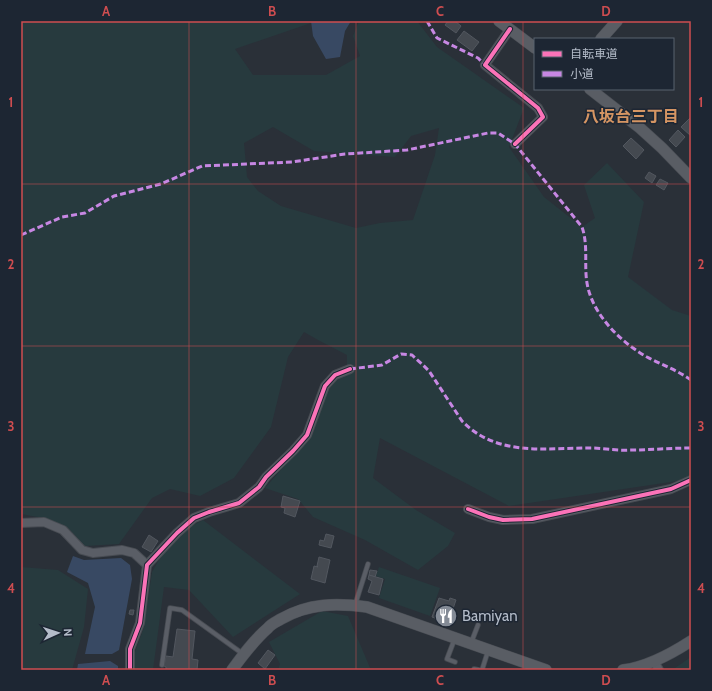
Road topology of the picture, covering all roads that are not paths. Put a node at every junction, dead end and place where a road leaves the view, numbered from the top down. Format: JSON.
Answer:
{"nodes":[{"id":1,"x":499,"y":21,"type":"edge"},
{"id":2,"x":617,"y":21,"type":"edge"},
{"id":3,"x":510,"y":29,"type":"junction"},
{"id":4,"x":602,"y":38,"type":"edge"},
{"id":5,"x":534,"y":47,"type":"edge"},
{"id":6,"x":591,"y":90,"type":"edge"},
{"id":7,"x":515,"y":144,"type":"dead end"},
{"id":8,"x":691,"y":178,"type":"edge"},
{"id":9,"x":350,"y":369,"type":"dead end"},
{"id":10,"x":691,"y":480,"type":"edge"},
{"id":11,"x":468,"y":509,"type":"dead end"},
{"id":12,"x":21,"y":523,"type":"edge"},
{"id":13,"x":368,"y":564,"type":"dead end"},
{"id":14,"x":146,"y":565,"type":"junction"},
{"id":15,"x":355,"y":606,"type":"junction"},
{"id":16,"x":478,"y":625,"type":"dead end"},
{"id":17,"x":454,"y":638,"type":"junction"},
{"id":18,"x":691,"y":641,"type":"edge"},
{"id":19,"x":471,"y":644,"type":"junction"},
{"id":20,"x":488,"y":651,"type":"junction"},
{"id":21,"x":244,"y":654,"type":"junction"},
{"id":22,"x":455,"y":662,"type":"dead end"},
{"id":23,"x":162,"y":665,"type":"dead end"},
{"id":24,"x":656,"y":665,"type":"edge"},
{"id":25,"x":130,"y":670,"type":"edge"},
{"id":26,"x":232,"y":670,"type":"edge"},
{"id":27,"x":482,"y":670,"type":"edge"},
{"id":28,"x":546,"y":670,"type":"edge"},
{"id":29,"x":623,"y":670,"type":"edge"}],
"edges":[{"from":1,"to":3,"type":"main road"},
{"from":2,"to":4,"type":"main road"},
{"from":3,"to":5,"type":"main road"},
{"from":3,"to":7,"type":"street"},
{"from":6,"to":8,"type":"main road"},
{"from":9,"to":14,"type":"street"},
{"from":10,"to":11,"type":"street"},
{"from":12,"to":14,"type":"street"},
{"from":13,"to":15,"type":"lane"},
{"from":14,"to":25,"type":"street"},
{"from":15,"to":17,"type":"main road"},
{"from":15,"to":21,"type":"main road"},
{"from":16,"to":19,"type":"lane"},
{"from":17,"to":19,"type":"main road"},
{"from":17,"to":22,"type":"lane"},
{"from":18,"to":24,"type":"main road"},
{"from":19,"to":20,"type":"main road"},
{"from":20,"to":27,"type":"lane"},
{"from":20,"to":28,"type":"main road"},
{"from":21,"to":23,"type":"lane"},
{"from":21,"to":26,"type":"main road"},
{"from":24,"to":29,"type":"main road"}]}
